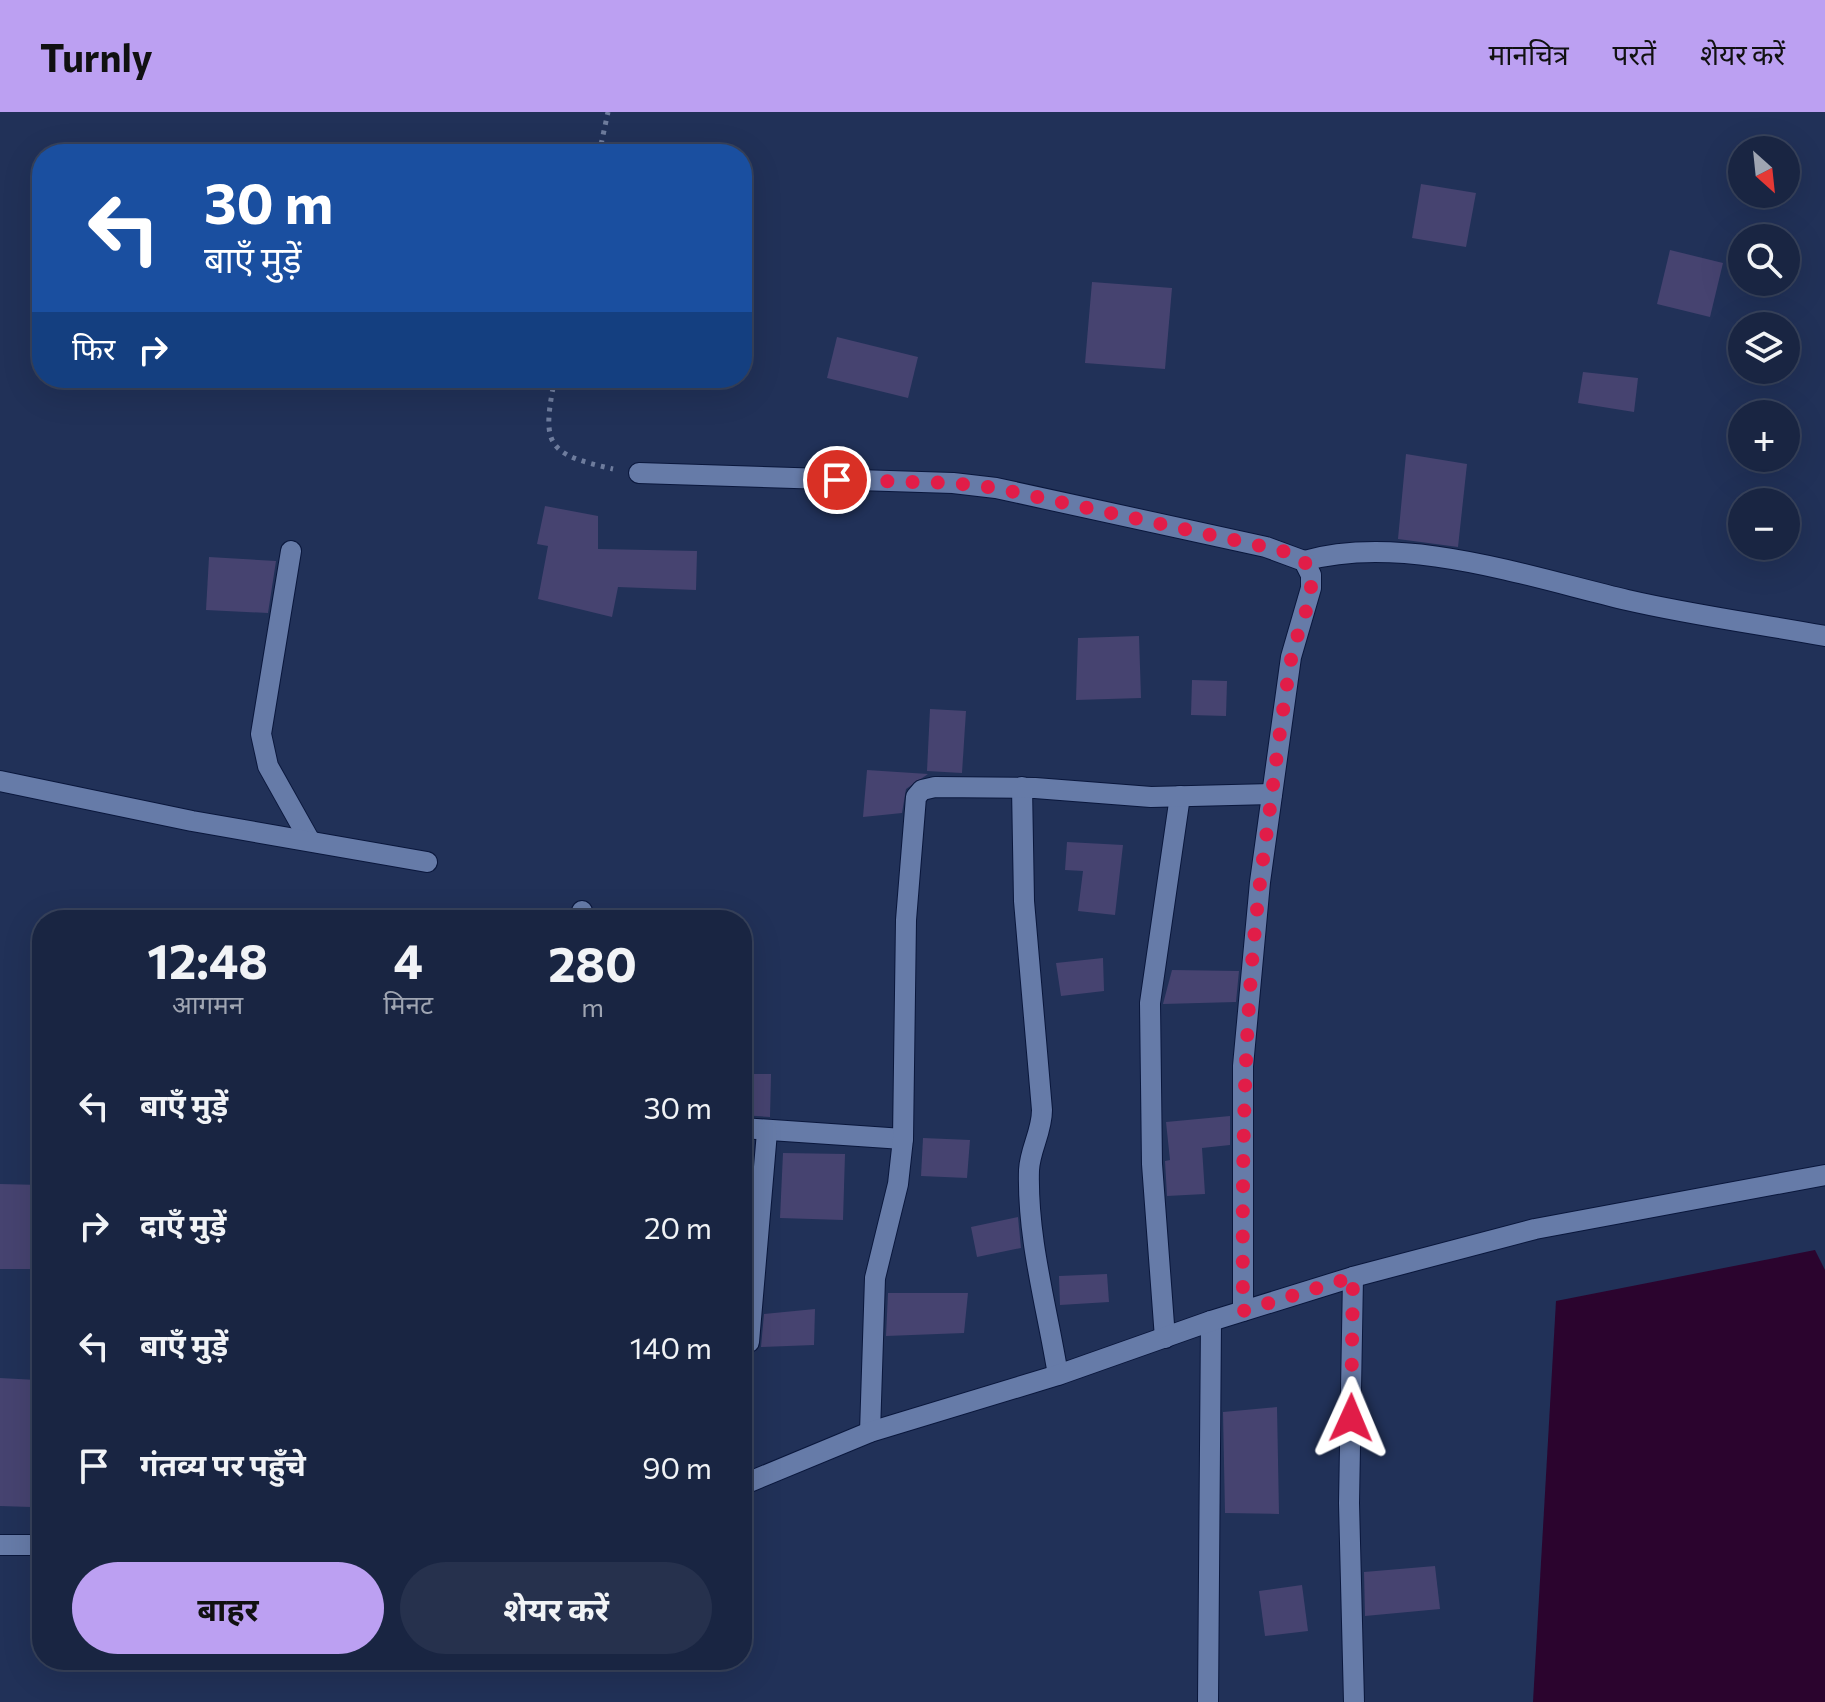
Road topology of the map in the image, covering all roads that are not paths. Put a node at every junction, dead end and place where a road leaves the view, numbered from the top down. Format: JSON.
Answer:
{"nodes":[{"id":1,"x":639,"y":473,"type":"road end"},
{"id":2,"x":291,"y":551,"type":"dead end"},
{"id":3,"x":1304,"y":561,"type":"junction"},
{"id":4,"x":1825,"y":636,"type":"edge"},
{"id":5,"x":0,"y":781,"type":"edge"},
{"id":6,"x":1022,"y":787,"type":"junction"},
{"id":7,"x":1272,"y":794,"type":"junction"},
{"id":8,"x":1180,"y":796,"type":"junction"},
{"id":9,"x":310,"y":841,"type":"junction"},
{"id":10,"x":427,"y":862,"type":"dead end"},
{"id":11,"x":752,"y":1130,"type":"edge"},
{"id":12,"x":767,"y":1132,"type":"junction"},
{"id":13,"x":903,"y":1139,"type":"junction"},
{"id":14,"x":1825,"y":1175,"type":"edge"},
{"id":15,"x":1353,"y":1277,"type":"junction"},
{"id":16,"x":752,"y":1307,"type":"edge"},
{"id":17,"x":1243,"y":1311,"type":"junction"},
{"id":18,"x":1211,"y":1321,"type":"junction"},
{"id":19,"x":1165,"y":1338,"type":"junction"},
{"id":20,"x":1058,"y":1375,"type":"junction"},
{"id":21,"x":870,"y":1432,"type":"junction"},
{"id":22,"x":752,"y":1481,"type":"edge"},
{"id":23,"x":0,"y":1545,"type":"edge"},
{"id":24,"x":32,"y":1545,"type":"edge"},
{"id":25,"x":1208,"y":1702,"type":"edge"},
{"id":26,"x":1354,"y":1702,"type":"edge"}],
"edges":[{"from":1,"to":3,"type":"street"},
{"from":2,"to":9,"type":"street"},
{"from":3,"to":4,"type":"street"},
{"from":3,"to":7,"type":"street"},
{"from":5,"to":9,"type":"street"},
{"from":6,"to":8,"type":"street"},
{"from":6,"to":13,"type":"street"},
{"from":6,"to":20,"type":"street"},
{"from":7,"to":8,"type":"street"},
{"from":7,"to":17,"type":"street"},
{"from":8,"to":19,"type":"street"},
{"from":9,"to":10,"type":"street"},
{"from":11,"to":12,"type":"street"},
{"from":12,"to":13,"type":"street"},
{"from":12,"to":16,"type":"street"},
{"from":13,"to":21,"type":"street"},
{"from":14,"to":15,"type":"street"},
{"from":15,"to":17,"type":"street"},
{"from":15,"to":26,"type":"street"},
{"from":17,"to":18,"type":"street"},
{"from":18,"to":19,"type":"street"},
{"from":18,"to":25,"type":"street"},
{"from":19,"to":20,"type":"street"},
{"from":20,"to":21,"type":"street"},
{"from":21,"to":22,"type":"street"},
{"from":23,"to":24,"type":"street"}]}
